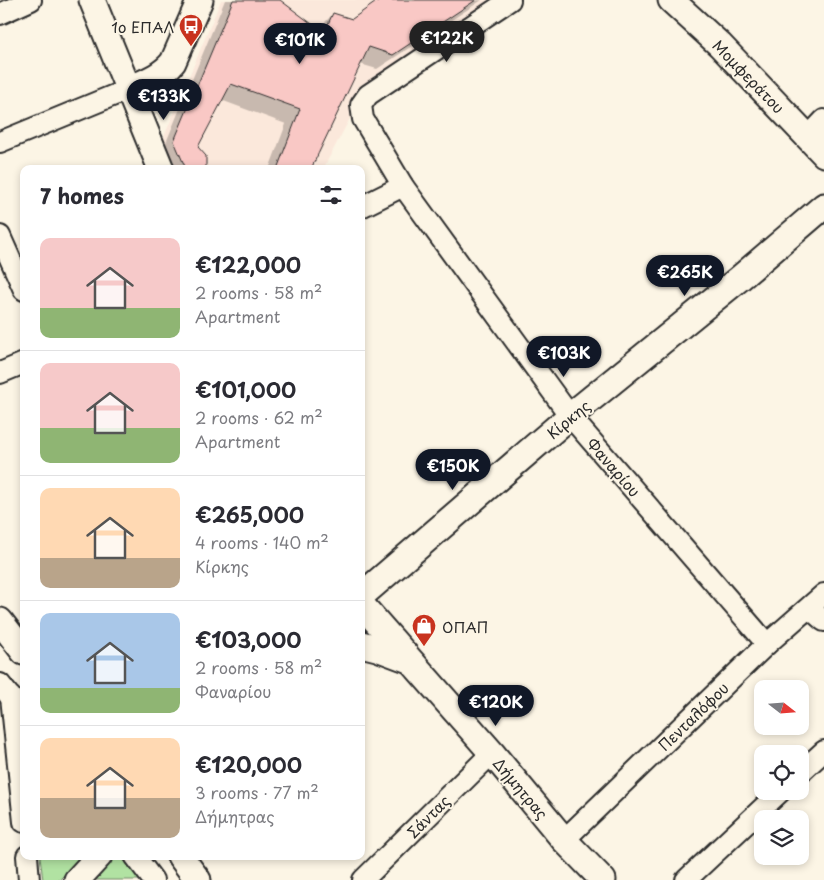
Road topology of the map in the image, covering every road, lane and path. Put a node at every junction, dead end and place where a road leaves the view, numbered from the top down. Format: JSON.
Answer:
{"nodes":[{"id":1,"x":31,"y":0,"type":"edge"},
{"id":2,"x":92,"y":0,"type":"edge"},
{"id":3,"x":200,"y":0,"type":"edge"},
{"id":4,"x":510,"y":0,"type":"edge"},
{"id":5,"x":671,"y":0,"type":"edge"},
{"id":6,"x":0,"y":14,"type":"edge"},
{"id":7,"x":129,"y":90,"type":"junction"},
{"id":8,"x":819,"y":137,"type":"edge"},
{"id":9,"x":0,"y":142,"type":"edge"},
{"id":10,"x":160,"y":165,"type":"edge"},
{"id":11,"x":403,"y":186,"type":"junction"},
{"id":12,"x":365,"y":205,"type":"edge"},
{"id":13,"x":824,"y":206,"type":"edge"},
{"id":14,"x":0,"y":236,"type":"edge"},
{"id":15,"x":20,"y":281,"type":"edge"},
{"id":16,"x":20,"y":365,"type":"edge"},
{"id":17,"x":0,"y":373,"type":"edge"},
{"id":18,"x":570,"y":416,"type":"junction"},
{"id":19,"x":365,"y":593,"type":"edge"},
{"id":20,"x":824,"y":594,"type":"edge"},
{"id":21,"x":365,"y":609,"type":"edge"},
{"id":22,"x":817,"y":614,"type":"edge"},
{"id":23,"x":0,"y":621,"type":"edge"},
{"id":24,"x":766,"y":644,"type":"junction"},
{"id":25,"x":365,"y":645,"type":"edge"},
{"id":26,"x":20,"y":647,"type":"edge"},
{"id":27,"x":411,"y":661,"type":"junction"},
{"id":28,"x":6,"y":691,"type":"edge"},
{"id":29,"x":20,"y":709,"type":"edge"},
{"id":30,"x":13,"y":750,"type":"edge"},
{"id":31,"x":824,"y":751,"type":"edge"},
{"id":32,"x":492,"y":753,"type":"junction"},
{"id":33,"x":809,"y":765,"type":"edge"},
{"id":34,"x":20,"y":796,"type":"edge"},
{"id":35,"x":771,"y":800,"type":"edge"},
{"id":36,"x":564,"y":840,"type":"junction"},
{"id":37,"x":27,"y":860,"type":"edge"},
{"id":38,"x":95,"y":860,"type":"edge"},
{"id":39,"x":138,"y":860,"type":"edge"},
{"id":40,"x":183,"y":860,"type":"edge"},
{"id":41,"x":29,"y":880,"type":"edge"},
{"id":42,"x":77,"y":880,"type":"edge"},
{"id":43,"x":153,"y":880,"type":"edge"},
{"id":44,"x":198,"y":880,"type":"edge"},
{"id":45,"x":363,"y":880,"type":"edge"},
{"id":46,"x":603,"y":880,"type":"edge"},
{"id":47,"x":686,"y":880,"type":"edge"}],
"edges":[{"from":1,"to":6,"type":"street"},
{"from":2,"to":7,"type":"street"},
{"from":3,"to":7,"type":"street"},
{"from":4,"to":11,"type":"street","name":"Φαναρίου"},
{"from":5,"to":8,"type":"street","name":"Μομφεράτου"},
{"from":7,"to":9,"type":"street"},
{"from":7,"to":10,"type":"street"},
{"from":11,"to":12,"type":"street"},
{"from":11,"to":18,"type":"street","name":"Φαναρίου"},
{"from":13,"to":18,"type":"street","name":"Κίρκης"},
{"from":14,"to":15,"type":"street"},
{"from":16,"to":17,"type":"street"},
{"from":18,"to":19,"type":"street","name":"Κίρκης"},
{"from":18,"to":24,"type":"street","name":"Φαναρίου"},
{"from":20,"to":22,"type":"street","name":"Πενταλόφου"},
{"from":21,"to":27,"type":"street","name":"Δήμητρας"},
{"from":22,"to":24,"type":"street","name":"Πενταλόφου"},
{"from":23,"to":26,"type":"street"},
{"from":24,"to":36,"type":"street","name":"Πενταλόφου"},
{"from":25,"to":27,"type":"street"},
{"from":27,"to":32,"type":"street","name":"Δήμητρας"},
{"from":28,"to":29,"type":"street"},
{"from":28,"to":30,"type":"street"},
{"from":30,"to":34,"type":"street"},
{"from":31,"to":33,"type":"street"},
{"from":32,"to":36,"type":"street","name":"Δήμητρας"},
{"from":32,"to":45,"type":"street","name":"Σάντας"},
{"from":35,"to":47,"type":"street"},
{"from":36,"to":46,"type":"street","name":"Δήμητρας"},
{"from":37,"to":41,"type":"street"},
{"from":38,"to":42,"type":"street"},
{"from":39,"to":43,"type":"street"},
{"from":40,"to":44,"type":"street"}]}
